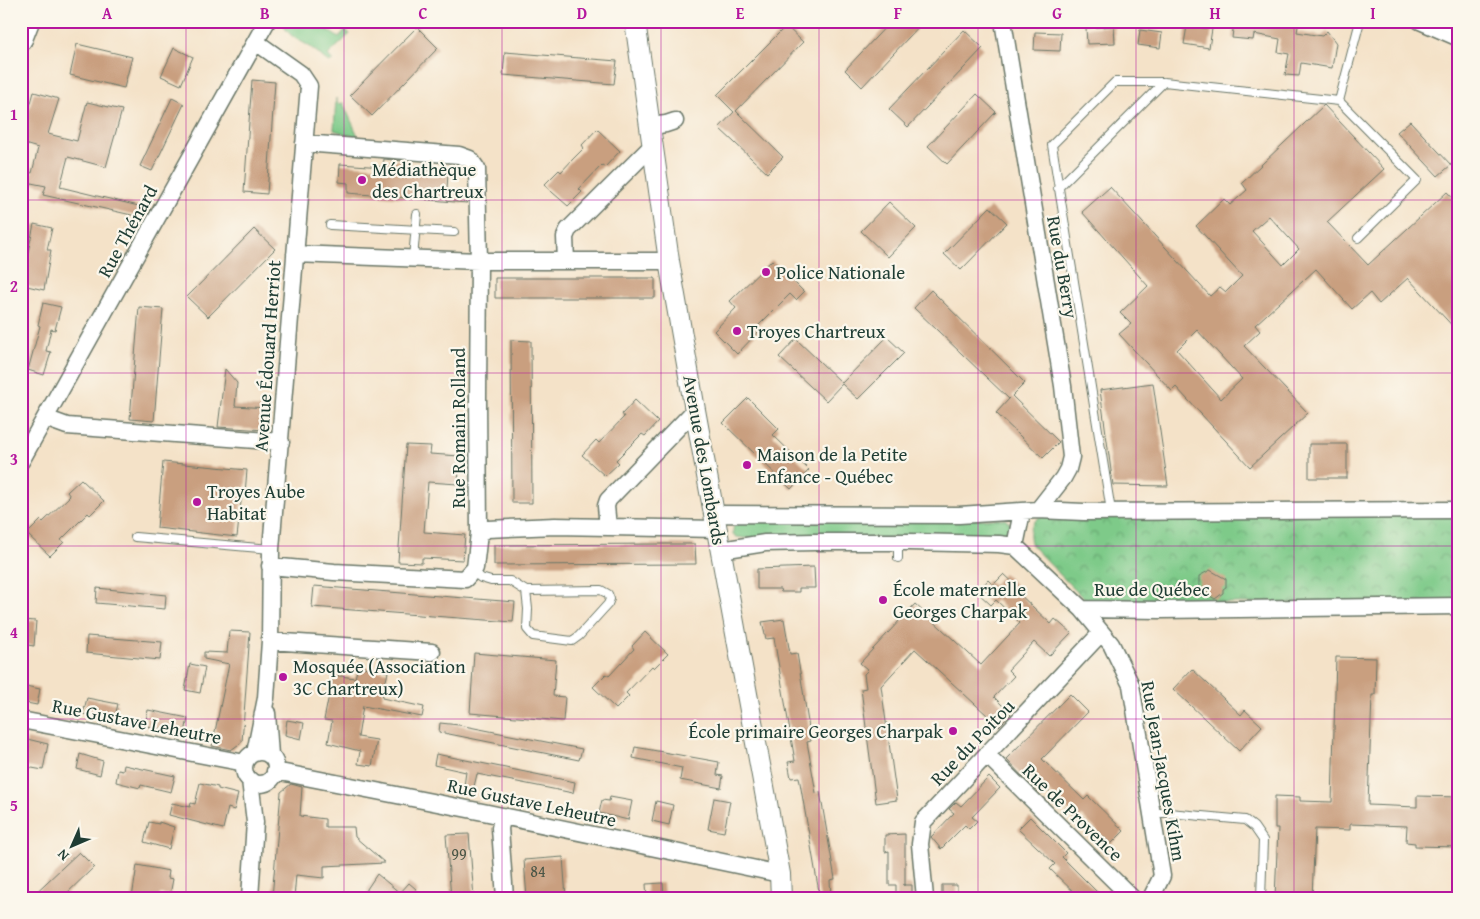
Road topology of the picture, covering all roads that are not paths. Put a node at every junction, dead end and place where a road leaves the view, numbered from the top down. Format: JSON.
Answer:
{"nodes":[{"id":1,"x":28,"y":21,"type":"edge"},
{"id":2,"x":267,"y":21,"type":"edge"},
{"id":3,"x":635,"y":21,"type":"edge"},
{"id":4,"x":1003,"y":21,"type":"edge"},
{"id":5,"x":1360,"y":21,"type":"edge"},
{"id":6,"x":1420,"y":21,"type":"edge"},
{"id":7,"x":1459,"y":38,"type":"edge"},
{"id":8,"x":21,"y":39,"type":"edge"},
{"id":9,"x":256,"y":42,"type":"junction"},
{"id":10,"x":1164,"y":82,"type":"junction"},
{"id":11,"x":1339,"y":101,"type":"junction"},
{"id":12,"x":675,"y":120,"type":"dead end"},
{"id":13,"x":652,"y":136,"type":"junction"},
{"id":14,"x":304,"y":143,"type":"junction"},
{"id":15,"x":1058,"y":188,"type":"junction"},
{"id":16,"x":417,"y":214,"type":"dead end"},
{"id":17,"x":330,"y":224,"type":"dead end"},
{"id":18,"x":415,"y":230,"type":"junction"},
{"id":19,"x":454,"y":232,"type":"dead end"},
{"id":20,"x":1358,"y":238,"type":"dead end"},
{"id":21,"x":295,"y":254,"type":"junction"},
{"id":22,"x":413,"y":258,"type":"junction"},
{"id":23,"x":669,"y":260,"type":"junction"},
{"id":24,"x":479,"y":261,"type":"junction"},
{"id":25,"x":566,"y":261,"type":"junction"},
{"id":26,"x":695,"y":410,"type":"junction"},
{"id":27,"x":45,"y":418,"type":"junction"},
{"id":28,"x":281,"y":442,"type":"junction"},
{"id":29,"x":21,"y":461,"type":"edge"},
{"id":30,"x":1459,"y":510,"type":"edge"},
{"id":31,"x":1030,"y":511,"type":"junction"},
{"id":32,"x":1111,"y":511,"type":"junction"},
{"id":33,"x":716,"y":521,"type":"junction"},
{"id":34,"x":608,"y":527,"type":"junction"},
{"id":35,"x":479,"y":533,"type":"junction"},
{"id":36,"x":135,"y":537,"type":"dead end"},
{"id":37,"x":1015,"y":546,"type":"junction"},
{"id":38,"x":721,"y":550,"type":"junction"},
{"id":39,"x":271,"y":558,"type":"junction"},
{"id":40,"x":472,"y":571,"type":"junction"},
{"id":41,"x":526,"y":591,"type":"junction"},
{"id":42,"x":1459,"y":606,"type":"edge"},
{"id":43,"x":1082,"y":609,"type":"junction"},
{"id":44,"x":1102,"y":633,"type":"junction"},
{"id":45,"x":270,"y":641,"type":"junction"},
{"id":46,"x":432,"y":652,"type":"dead end"},
{"id":47,"x":21,"y":720,"type":"edge"},
{"id":48,"x":987,"y":756,"type":"junction"},
{"id":49,"x":260,"y":767,"type":"junction"},
{"id":50,"x":1152,"y":813,"type":"junction"},
{"id":51,"x":503,"y":816,"type":"junction"},
{"id":52,"x":780,"y":874,"type":"junction"},
{"id":53,"x":1152,"y":895,"type":"edge"},
{"id":54,"x":250,"y":898,"type":"edge"},
{"id":55,"x":505,"y":898,"type":"edge"},
{"id":56,"x":781,"y":898,"type":"edge"},
{"id":57,"x":925,"y":898,"type":"edge"},
{"id":58,"x":1132,"y":898,"type":"edge"},
{"id":59,"x":1260,"y":898,"type":"edge"}],
"edges":[{"from":1,"to":8,"type":"main road"},
{"from":2,"to":9,"type":"street","name":"Rue Thénard"},
{"from":3,"to":13,"type":"street","name":"Avenue des Lombards"},
{"from":4,"to":31,"type":"street","name":"Rue du Berry"},
{"from":5,"to":11,"type":"lane"},
{"from":6,"to":7,"type":"street"},
{"from":9,"to":14,"type":"street","name":"Avenue Édouard Herriot"},
{"from":9,"to":27,"type":"street","name":"Rue Thénard"},
{"from":10,"to":11,"type":"lane"},
{"from":10,"to":15,"type":"lane"},
{"from":10,"to":15,"type":"lane"},
{"from":11,"to":20,"type":"lane"},
{"from":12,"to":13,"type":"street"},
{"from":13,"to":23,"type":"street","name":"Avenue des Lombards"},
{"from":13,"to":25,"type":"street"},
{"from":14,"to":21,"type":"street","name":"Avenue Édouard Herriot"},
{"from":14,"to":24,"type":"street","name":"Rue Romain Rolland"},
{"from":15,"to":32,"type":"lane"},
{"from":16,"to":18,"type":"lane"},
{"from":17,"to":18,"type":"lane"},
{"from":18,"to":19,"type":"lane"},
{"from":18,"to":22,"type":"lane"},
{"from":21,"to":22,"type":"street"},
{"from":21,"to":28,"type":"street","name":"Avenue Édouard Herriot"},
{"from":22,"to":24,"type":"street"},
{"from":23,"to":25,"type":"street"},
{"from":23,"to":26,"type":"street","name":"Avenue des Lombards"},
{"from":24,"to":25,"type":"street"},
{"from":24,"to":35,"type":"street","name":"Rue Romain Rolland"},
{"from":26,"to":33,"type":"street","name":"Avenue des Lombards"},
{"from":26,"to":34,"type":"street"},
{"from":27,"to":28,"type":"street"},
{"from":27,"to":29,"type":"street","name":"Rue Thénard"},
{"from":28,"to":39,"type":"street","name":"Avenue Édouard Herriot"},
{"from":30,"to":32,"type":"street"},
{"from":31,"to":32,"type":"street"},
{"from":31,"to":33,"type":"street"},
{"from":31,"to":37,"type":"street"},
{"from":33,"to":34,"type":"street"},
{"from":33,"to":38,"type":"street","name":"Avenue des Lombards"},
{"from":34,"to":35,"type":"street"},
{"from":35,"to":40,"type":"street","name":"Rue Romain Rolland"},
{"from":36,"to":39,"type":"lane"},
{"from":37,"to":38,"type":"street"},
{"from":37,"to":43,"type":"street","name":"Rue de Québec"},
{"from":38,"to":52,"type":"street","name":"Avenue des Lombards"},
{"from":39,"to":40,"type":"street"},
{"from":39,"to":45,"type":"street","name":"Avenue Édouard Herriot"},
{"from":40,"to":41,"type":"lane"},
{"from":41,"to":41,"type":"lane"},
{"from":42,"to":43,"type":"street","name":"Rue de Québec"},
{"from":43,"to":44,"type":"street","name":"Rue Jean-Jacques Kihm"},
{"from":44,"to":48,"type":"street","name":"Rue du Poitou"},
{"from":44,"to":50,"type":"street","name":"Rue Jean-Jacques Kihm"},
{"from":45,"to":46,"type":"street"},
{"from":45,"to":49,"type":"street","name":"Avenue Édouard Herriot"},
{"from":47,"to":49,"type":"street","name":"Rue Gustave Leheutre"},
{"from":48,"to":57,"type":"street","name":"Rue du Poitou"},
{"from":48,"to":58,"type":"street","name":"Rue de Provence"},
{"from":49,"to":51,"type":"street","name":"Rue Gustave Leheutre"},
{"from":49,"to":54,"type":"street","name":"Avenue Édouard Herriot"},
{"from":50,"to":53,"type":"street","name":"Rue Jean-Jacques Kihm"},
{"from":50,"to":59,"type":"lane"},
{"from":51,"to":52,"type":"street","name":"Rue Gustave Leheutre"},
{"from":51,"to":55,"type":"street"},
{"from":52,"to":56,"type":"street","name":"Avenue des Lombards"}]}
